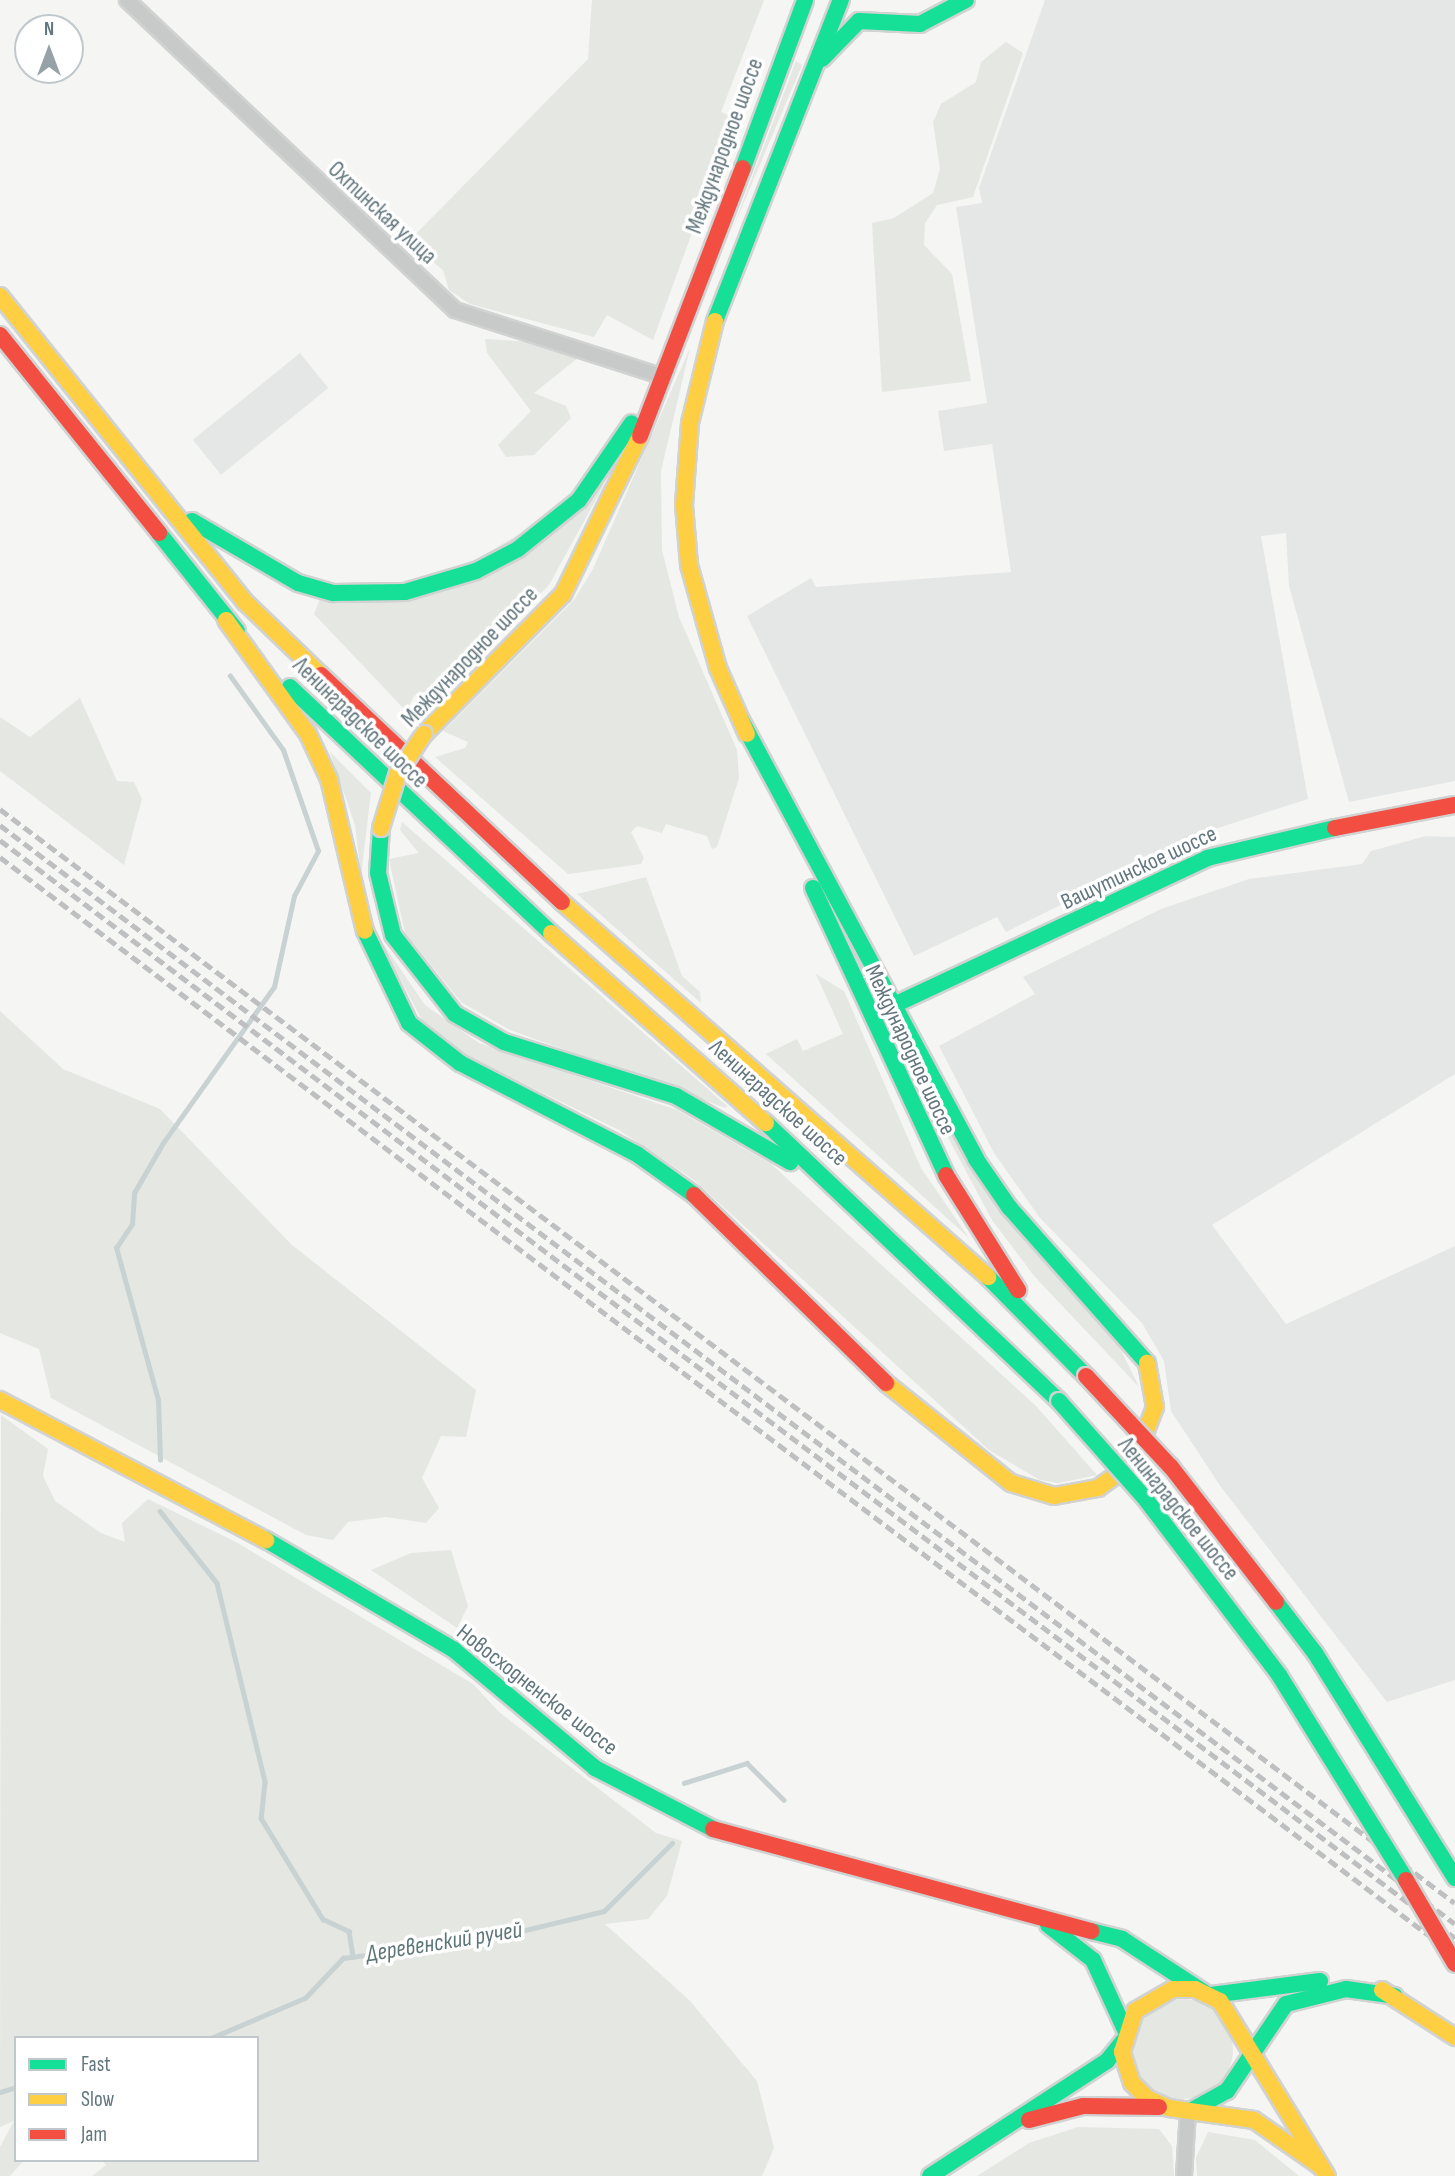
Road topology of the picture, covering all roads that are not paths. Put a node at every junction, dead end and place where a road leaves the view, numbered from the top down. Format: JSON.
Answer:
{"nodes":[{"id":1,"x":127,"y":0,"type":"edge"},
{"id":2,"x":805,"y":0,"type":"edge"},
{"id":3,"x":841,"y":0,"type":"edge"},
{"id":4,"x":965,"y":3,"type":"edge"},
{"id":5,"x":871,"y":4,"type":"dead end"},
{"id":6,"x":898,"y":22,"type":"junction"},
{"id":7,"x":814,"y":69,"type":"junction"},
{"id":8,"x":0,"y":296,"type":"edge"},
{"id":9,"x":0,"y":335,"type":"edge"},
{"id":10,"x":677,"y":343,"type":"junction"},
{"id":11,"x":657,"y":375,"type":"junction"},
{"id":12,"x":164,"y":501,"type":"junction"},
{"id":13,"x":226,"y":620,"type":"junction"},
{"id":14,"x":741,"y":720,"type":"junction"},
{"id":15,"x":1455,"y":805,"type":"edge"},
{"id":16,"x":896,"y":1004,"type":"junction"},
{"id":17,"x":906,"y":1254,"type":"junction"},
{"id":18,"x":1055,"y":1342,"type":"junction"},
{"id":19,"x":0,"y":1400,"type":"edge"},
{"id":20,"x":1455,"y":1878,"type":"edge"},
{"id":21,"x":1040,"y":1920,"type":"junction"},
{"id":22,"x":1455,"y":1964,"type":"edge"},
{"id":23,"x":1208,"y":1994,"type":"junction"},
{"id":24,"x":1395,"y":1996,"type":"junction"},
{"id":25,"x":1124,"y":2036,"type":"junction"},
{"id":26,"x":1455,"y":2036,"type":"edge"},
{"id":27,"x":1243,"y":2037,"type":"junction"},
{"id":28,"x":1251,"y":2055,"type":"junction"},
{"id":29,"x":1239,"y":2073,"type":"junction"},
{"id":30,"x":1166,"y":2108,"type":"junction"},
{"id":31,"x":1188,"y":2110,"type":"junction"},
{"id":32,"x":1004,"y":2129,"type":"junction"},
{"id":33,"x":1324,"y":2171,"type":"edge"},
{"id":34,"x":930,"y":2176,"type":"edge"},
{"id":35,"x":1184,"y":2176,"type":"edge"}],
"edges":[{"from":1,"to":11,"type":"street","name":"Охтинская улица"},
{"from":2,"to":10,"type":"main road","name":"Международное шоссе"},
{"from":3,"to":7,"type":"main road","name":"Международное шоссе"},
{"from":4,"to":6,"type":"main road"},
{"from":5,"to":6,"type":"main road"},
{"from":6,"to":7,"type":"main road"},
{"from":7,"to":14,"type":"main road","name":"Международное шоссе"},
{"from":8,"to":12,"type":"main road","name":"Ленинградское шоссе"},
{"from":9,"to":13,"type":"main road","name":"Ленинградское шоссе"},
{"from":10,"to":11,"type":"main road"},
{"from":10,"to":17,"type":"main road","name":"Международное шоссе","bridge":true},
{"from":11,"to":12,"type":"main road"},
{"from":12,"to":18,"type":"main road","name":"Ленинградское шоссе"},
{"from":13,"to":16,"type":"main road"},
{"from":13,"to":17,"type":"main road","name":"Ленинградское шоссе"},
{"from":14,"to":16,"type":"main road"},
{"from":14,"to":18,"type":"main road","name":"Международное шоссе"},
{"from":15,"to":16,"type":"main road","name":"Вашутинское шоссе"},
{"from":17,"to":22,"type":"main road","name":"Ленинградское шоссе","bridge":true},
{"from":18,"to":20,"type":"main road","name":"Ленинградское шоссе","bridge":true},
{"from":19,"to":21,"type":"main road","name":"Новосходненское шоссе"},
{"from":21,"to":23,"type":"main road","name":"Новосходненское шоссе"},
{"from":21,"to":25,"type":"main road","name":"Новосходненское шоссе"},
{"from":23,"to":24,"type":"main road"},
{"from":23,"to":25,"type":"main road"},
{"from":23,"to":27,"type":"main road"},
{"from":24,"to":26,"type":"main road"},
{"from":24,"to":28,"type":"main road"},
{"from":25,"to":30,"type":"main road"},
{"from":25,"to":32,"type":"main road"},
{"from":27,"to":28,"type":"main road"},
{"from":27,"to":29,"type":"main road"},
{"from":28,"to":29,"type":"main road"},
{"from":28,"to":33,"type":"main road"},
{"from":29,"to":31,"type":"main road"},
{"from":30,"to":31,"type":"main road"},
{"from":30,"to":32,"type":"main road"},
{"from":31,"to":33,"type":"main road"},
{"from":31,"to":35,"type":"street"},
{"from":32,"to":34,"type":"main road"}]}
